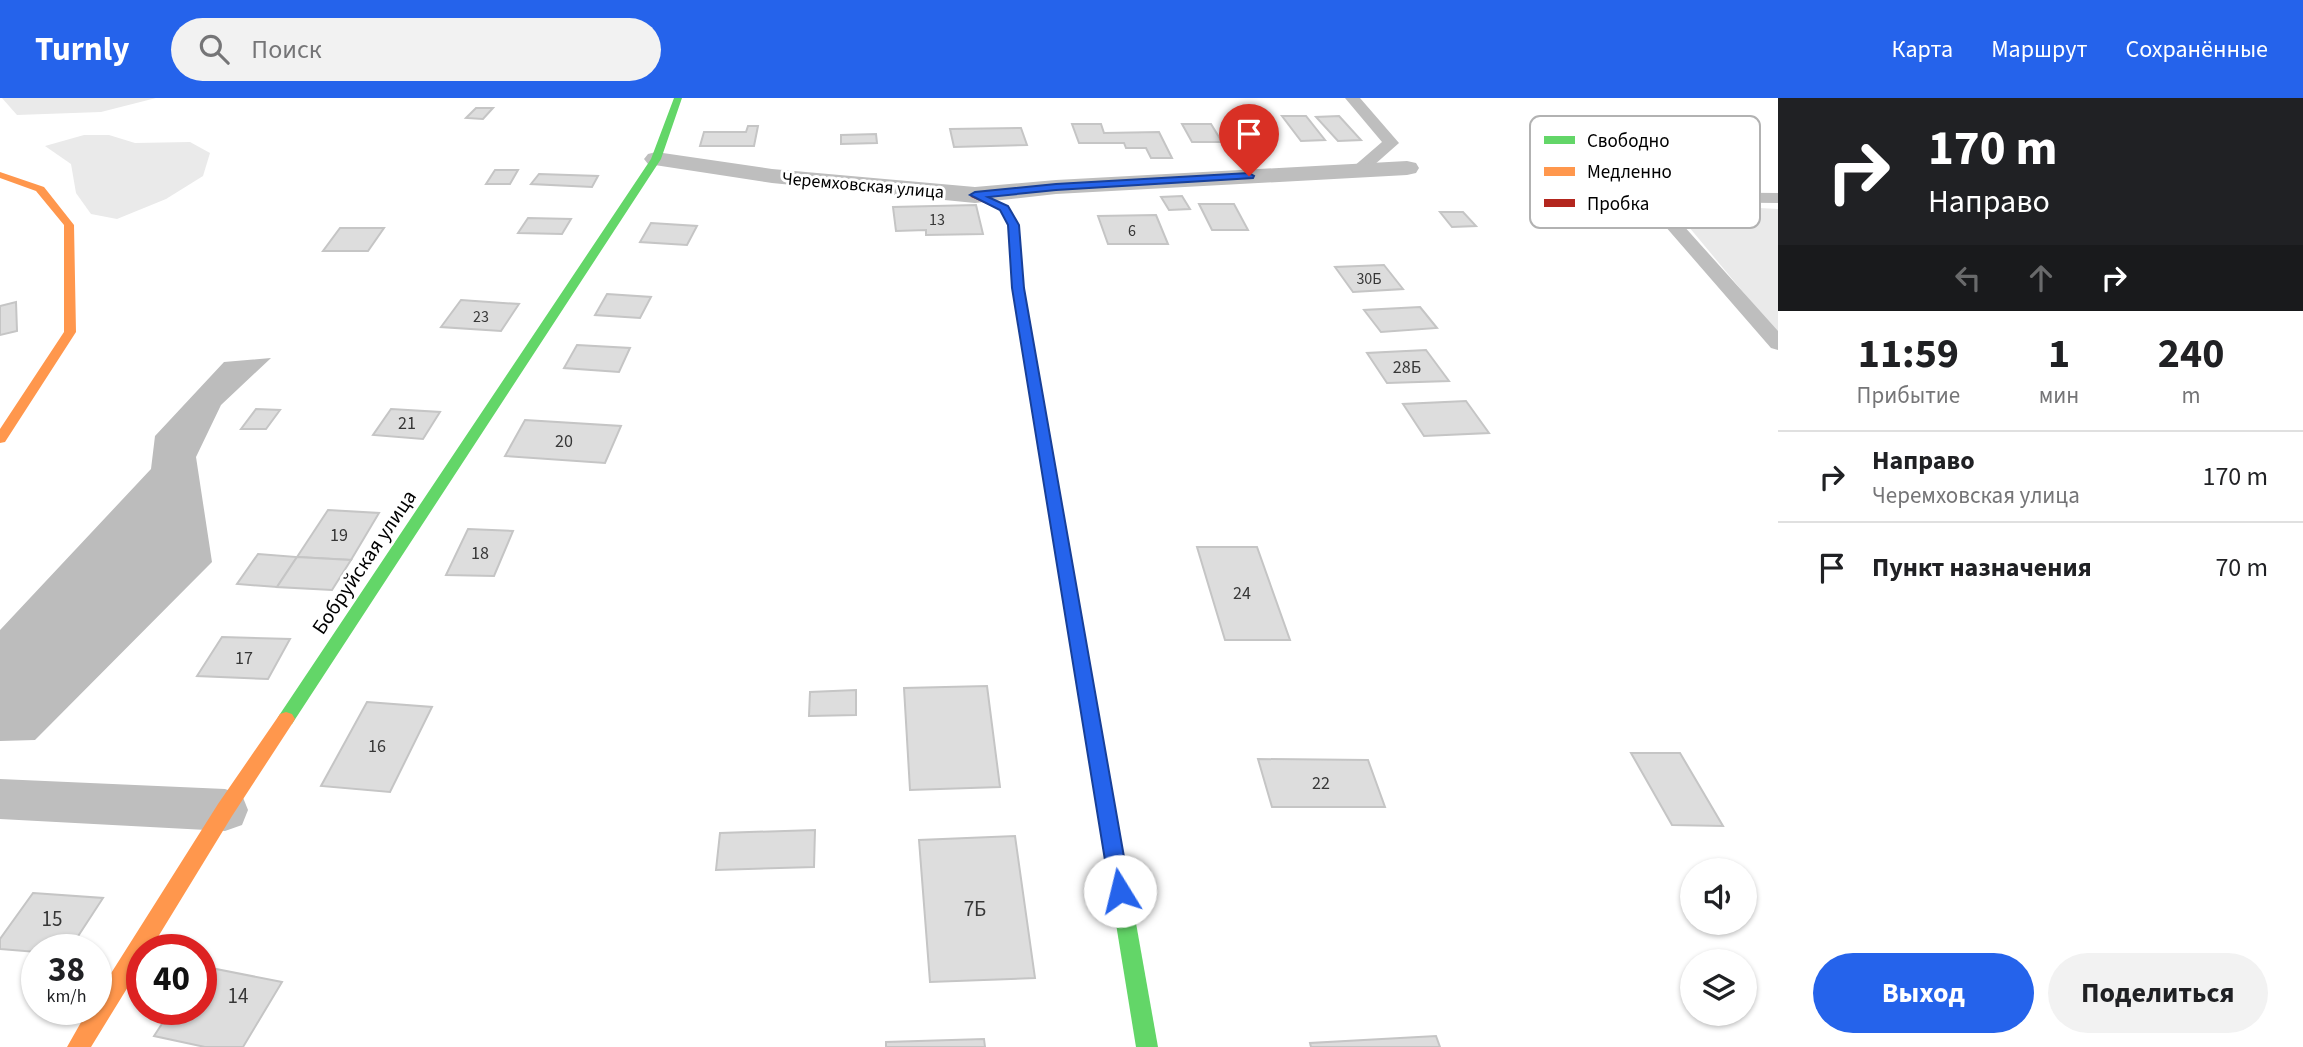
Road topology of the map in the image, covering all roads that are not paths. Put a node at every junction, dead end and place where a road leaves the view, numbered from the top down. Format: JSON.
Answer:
{"nodes":[{"id":1,"x":678,"y":98,"type":"edge"},
{"id":2,"x":1352,"y":98,"type":"edge"},
{"id":3,"x":656,"y":159,"type":"junction"},
{"id":4,"x":1406,"y":168,"type":"dead end"},
{"id":5,"x":1359,"y":170,"type":"junction"},
{"id":6,"x":0,"y":175,"type":"edge"},
{"id":7,"x":975,"y":195,"type":"junction"},
{"id":8,"x":1760,"y":198,"type":"edge"},
{"id":9,"x":1778,"y":198,"type":"edge"},
{"id":10,"x":1676,"y":228,"type":"edge"},
{"id":11,"x":1778,"y":344,"type":"edge"},
{"id":12,"x":0,"y":439,"type":"edge"},
{"id":13,"x":0,"y":800,"type":"edge"},
{"id":14,"x":225,"y":810,"type":"junction"},
{"id":15,"x":78,"y":1047,"type":"edge"},
{"id":16,"x":1147,"y":1047,"type":"edge"}],
"edges":[{"from":1,"to":3,"type":"street","name":"Бобруйская улица"},
{"from":2,"to":5,"type":"lane"},
{"from":3,"to":7,"type":"street","name":"Черемховская улица"},
{"from":3,"to":14,"type":"street","name":"Бобруйская улица"},
{"from":4,"to":5,"type":"street","name":"Черемховская улица"},
{"from":5,"to":7,"type":"street","name":"Черемховская улица"},
{"from":6,"to":12,"type":"street"},
{"from":7,"to":16,"type":"street"},
{"from":8,"to":9,"type":"lane"},
{"from":10,"to":11,"type":"lane"},
{"from":13,"to":14,"type":"street"},
{"from":14,"to":15,"type":"street","name":"Бобруйская улица"}]}
